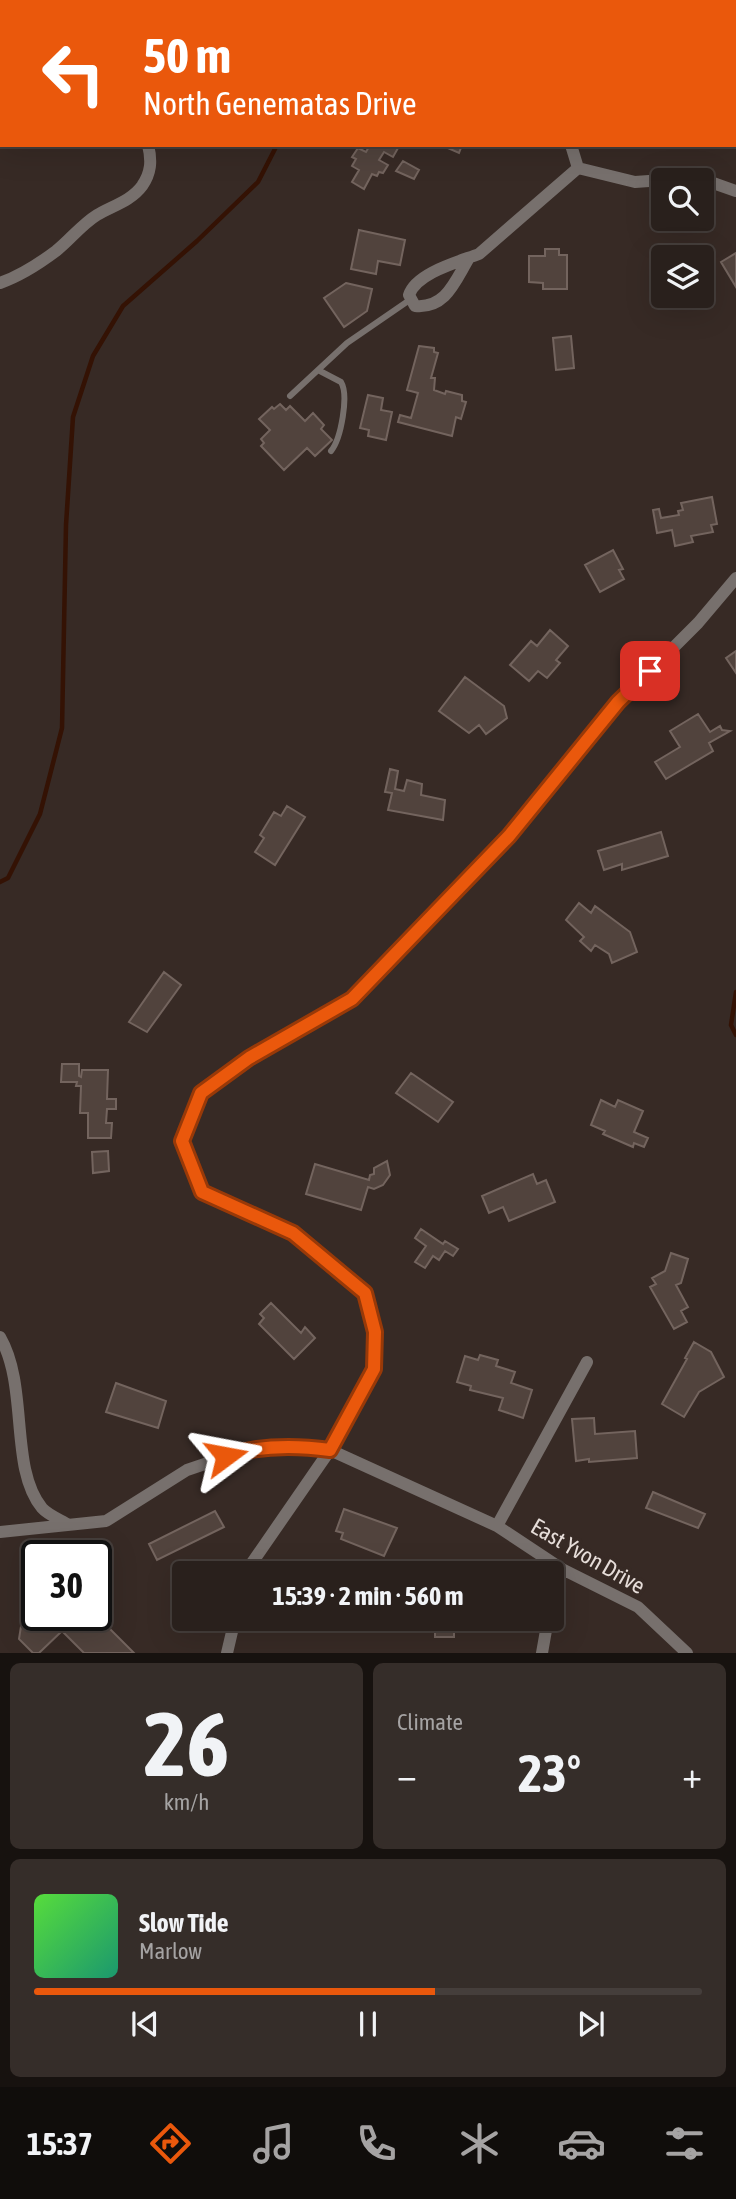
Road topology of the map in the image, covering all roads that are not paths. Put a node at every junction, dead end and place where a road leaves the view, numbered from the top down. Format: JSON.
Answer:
{"nodes":[{"id":1,"x":148,"y":147,"type":"edge"},
{"id":2,"x":572,"y":147,"type":"edge"},
{"id":3,"x":578,"y":168,"type":"junction"},
{"id":4,"x":651,"y":181,"type":"edge"},
{"id":5,"x":714,"y":183,"type":"edge"},
{"id":6,"x":736,"y":191,"type":"edge"},
{"id":7,"x":469,"y":258,"type":"junction"},
{"id":8,"x":0,"y":283,"type":"edge"},
{"id":9,"x":411,"y":299,"type":"junction"},
{"id":10,"x":318,"y":370,"type":"junction"},
{"id":11,"x":290,"y":396,"type":"dead end"},
{"id":12,"x":331,"y":451,"type":"dead end"},
{"id":13,"x":736,"y":578,"type":"edge"},
{"id":14,"x":0,"y":1337,"type":"edge"},
{"id":15,"x":587,"y":1362,"type":"dead end"},
{"id":16,"x":330,"y":1450,"type":"junction"},
{"id":17,"x":70,"y":1525,"type":"junction"},
{"id":18,"x":496,"y":1526,"type":"junction"},
{"id":19,"x":0,"y":1532,"type":"edge"},
{"id":20,"x":253,"y":1561,"type":"edge"},
{"id":21,"x":550,"y":1561,"type":"edge"},
{"id":22,"x":564,"y":1570,"type":"edge"},
{"id":23,"x":232,"y":1631,"type":"edge"},
{"id":24,"x":546,"y":1631,"type":"edge"},
{"id":25,"x":227,"y":1653,"type":"edge"},
{"id":26,"x":542,"y":1653,"type":"edge"},
{"id":27,"x":687,"y":1653,"type":"edge"}],
"edges":[{"from":1,"to":8,"type":"street"},
{"from":2,"to":3,"type":"street"},
{"from":3,"to":4,"type":"street"},
{"from":3,"to":7,"type":"street"},
{"from":5,"to":6,"type":"street"},
{"from":7,"to":9,"type":"street"},
{"from":7,"to":9,"type":"street"},
{"from":9,"to":10,"type":"lane"},
{"from":10,"to":11,"type":"lane"},
{"from":10,"to":12,"type":"lane"},
{"from":13,"to":16,"type":"street"},
{"from":14,"to":17,"type":"street"},
{"from":15,"to":18,"type":"street"},
{"from":16,"to":17,"type":"street","name":"East Yvon Drive"},
{"from":16,"to":18,"type":"street","name":"East Yvon Drive"},
{"from":16,"to":20,"type":"street"},
{"from":17,"to":19,"type":"street","name":"East Yvon Drive"},
{"from":18,"to":21,"type":"street","name":"East Yvon Drive"},
{"from":22,"to":27,"type":"street","name":"East Yvon Drive"},
{"from":23,"to":25,"type":"street"},
{"from":24,"to":26,"type":"street"}]}
